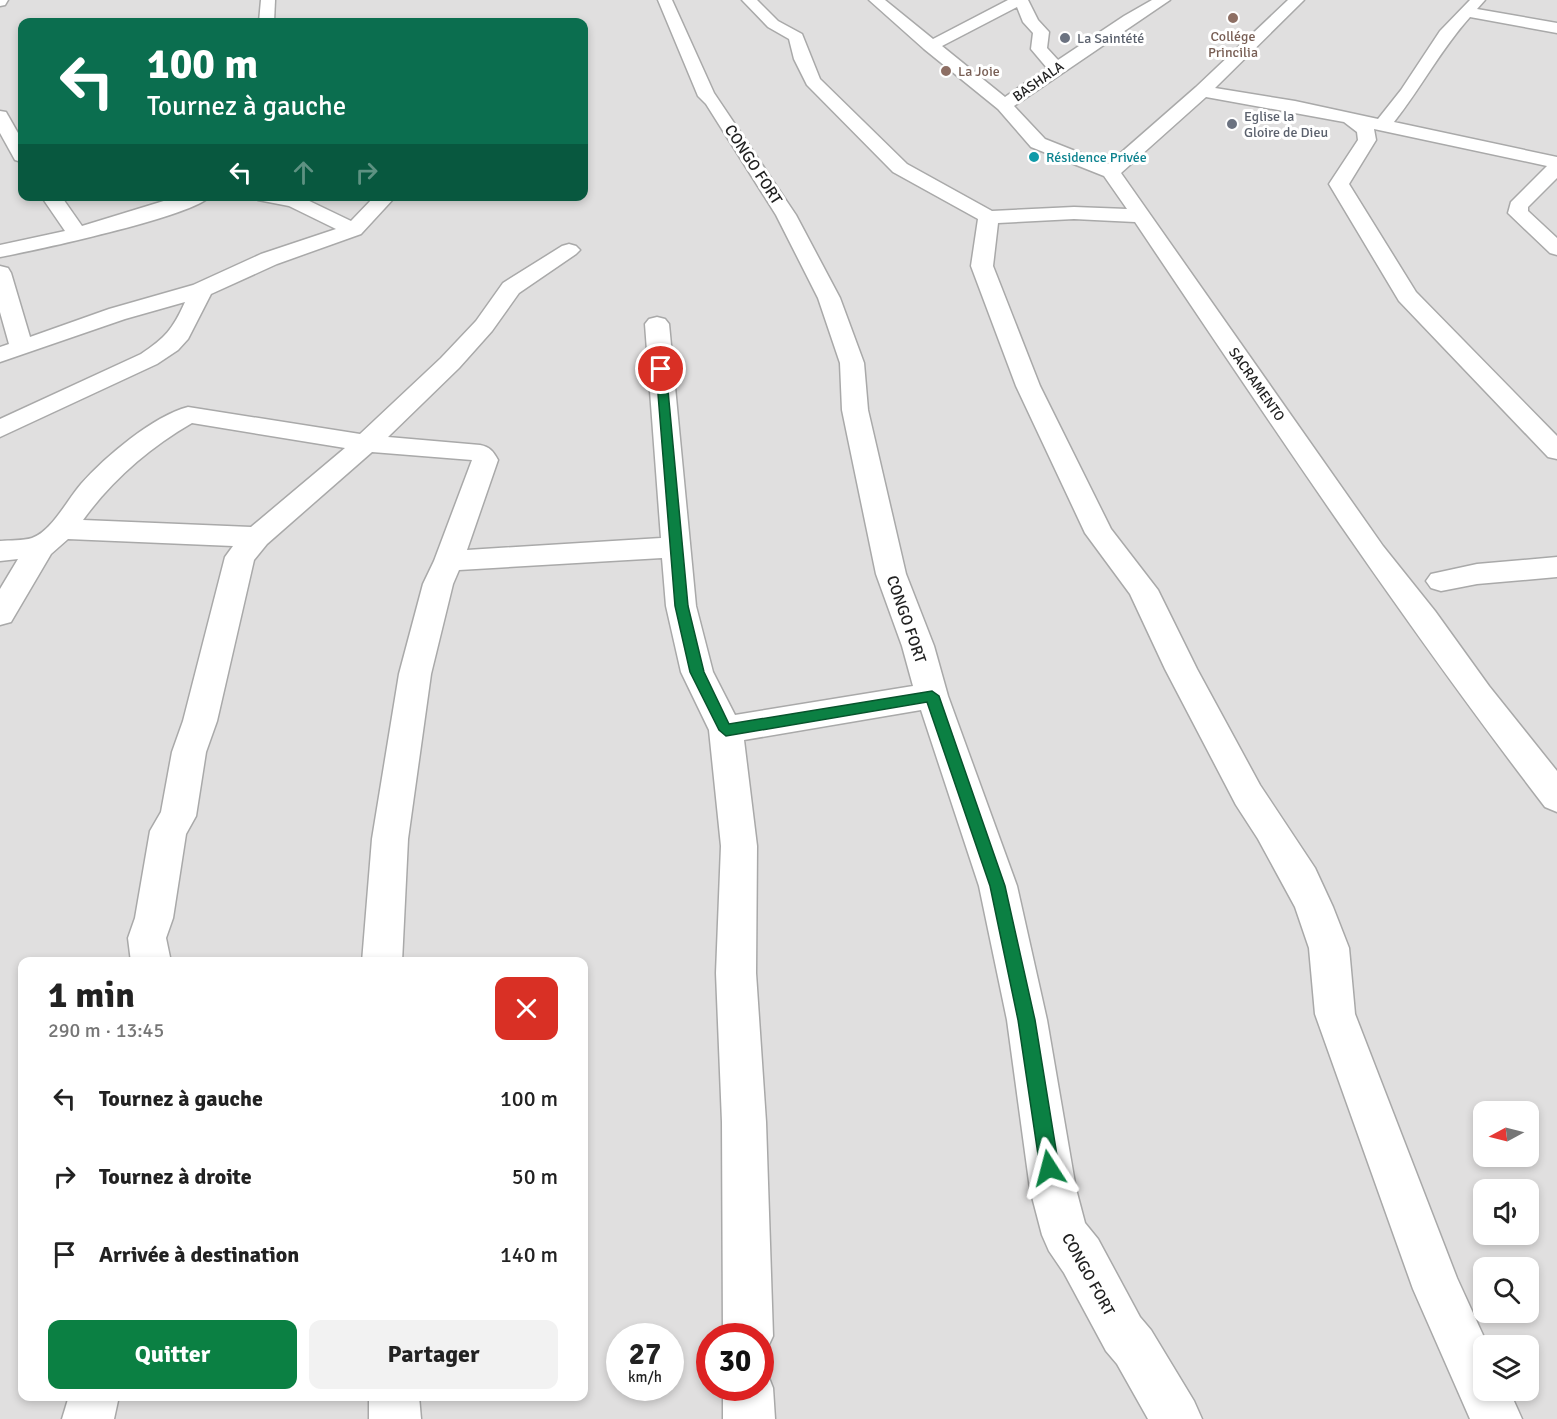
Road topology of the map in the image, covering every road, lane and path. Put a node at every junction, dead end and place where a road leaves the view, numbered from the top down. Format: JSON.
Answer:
{"nodes":[{"id":1,"x":268,"y":0,"type":"edge"},
{"id":2,"x":665,"y":0,"type":"edge"},
{"id":3,"x":749,"y":0,"type":"edge"},
{"id":4,"x":876,"y":0,"type":"edge"},
{"id":5,"x":1020,"y":0,"type":"edge"},
{"id":6,"x":1163,"y":0,"type":"edge"},
{"id":7,"x":1297,"y":0,"type":"edge"},
{"id":8,"x":1473,"y":6,"type":"edge"},
{"id":9,"x":267,"y":18,"type":"edge"},
{"id":10,"x":1557,"y":28,"type":"edge"},
{"id":11,"x":930,"y":46,"type":"junction"},
{"id":12,"x":1056,"y":68,"type":"junction"},
{"id":13,"x":1202,"y":91,"type":"junction"},
{"id":14,"x":1004,"y":105,"type":"junction"},
{"id":15,"x":18,"y":112,"type":"edge"},
{"id":16,"x":0,"y":114,"type":"edge"},
{"id":17,"x":1349,"y":117,"type":"junction"},
{"id":18,"x":1382,"y":125,"type":"junction"},
{"id":19,"x":18,"y":148,"type":"edge"},
{"id":20,"x":1557,"y":165,"type":"edge"},
{"id":21,"x":1111,"y":172,"type":"junction"},
{"id":22,"x":54,"y":201,"type":"edge"},
{"id":23,"x":188,"y":201,"type":"edge"},
{"id":24,"x":294,"y":201,"type":"edge"},
{"id":25,"x":381,"y":201,"type":"edge"},
{"id":26,"x":1141,"y":216,"type":"junction"},
{"id":27,"x":988,"y":217,"type":"junction"},
{"id":28,"x":354,"y":230,"type":"junction"},
{"id":29,"x":78,"y":235,"type":"junction"},
{"id":30,"x":1557,"y":249,"type":"edge"},
{"id":31,"x":569,"y":250,"type":"dead end"},
{"id":32,"x":0,"y":251,"type":"edge"},
{"id":33,"x":0,"y":273,"type":"edge"},
{"id":34,"x":201,"y":290,"type":"junction"},
{"id":35,"x":657,"y":324,"type":"dead end"},
{"id":36,"x":21,"y":345,"type":"junction"},
{"id":37,"x":0,"y":355,"type":"edge"},
{"id":38,"x":0,"y":429,"type":"edge"},
{"id":39,"x":366,"y":443,"type":"junction"},
{"id":40,"x":1557,"y":451,"type":"edge"},
{"id":41,"x":62,"y":529,"type":"junction"},
{"id":42,"x":257,"y":537,"type":"junction"},
{"id":43,"x":676,"y":547,"type":"junction"},
{"id":44,"x":40,"y":548,"type":"junction"},
{"id":45,"x":0,"y":551,"type":"edge"},
{"id":46,"x":449,"y":561,"type":"junction"},
{"id":47,"x":1557,"y":567,"type":"edge"},
{"id":48,"x":1441,"y":581,"type":"dead end"},
{"id":49,"x":0,"y":614,"type":"edge"},
{"id":50,"x":932,"y":696,"type":"junction"},
{"id":51,"x":726,"y":730,"type":"junction"},
{"id":52,"x":1557,"y":797,"type":"edge"},
{"id":53,"x":150,"y":957,"type":"edge"},
{"id":54,"x":382,"y":957,"type":"edge"},
{"id":55,"x":747,"y":1323,"type":"edge"},
{"id":56,"x":93,"y":1401,"type":"edge"},
{"id":57,"x":394,"y":1401,"type":"edge"},
{"id":58,"x":748,"y":1401,"type":"edge"},
{"id":59,"x":88,"y":1419,"type":"edge"},
{"id":60,"x":395,"y":1419,"type":"edge"},
{"id":61,"x":749,"y":1419,"type":"edge"},
{"id":62,"x":1176,"y":1419,"type":"edge"},
{"id":63,"x":1496,"y":1419,"type":"edge"}],
"edges":[{"from":1,"to":9,"type":"street"},
{"from":2,"to":50,"type":"street","name":"CONGO FORT"},
{"from":3,"to":27,"type":"street"},
{"from":4,"to":11,"type":"street"},
{"from":5,"to":11,"type":"street"},
{"from":5,"to":12,"type":"street"},
{"from":6,"to":12,"type":"street","name":"BASHALA"},
{"from":7,"to":13,"type":"street"},
{"from":8,"to":10,"type":"street"},
{"from":8,"to":18,"type":"street"},
{"from":11,"to":14,"type":"street"},
{"from":12,"to":14,"type":"street","name":"BASHALA"},
{"from":13,"to":17,"type":"street"},
{"from":13,"to":21,"type":"street"},
{"from":14,"to":21,"type":"street"},
{"from":15,"to":16,"type":"street"},
{"from":16,"to":19,"type":"street"},
{"from":17,"to":18,"type":"street"},
{"from":17,"to":40,"type":"street"},
{"from":18,"to":20,"type":"street"},
{"from":20,"to":30,"type":"street"},
{"from":21,"to":26,"type":"street","name":"SACRAMENTO"},
{"from":22,"to":29,"type":"street"},
{"from":23,"to":29,"type":"street"},
{"from":24,"to":28,"type":"street"},
{"from":25,"to":28,"type":"street"},
{"from":26,"to":27,"type":"street"},
{"from":26,"to":52,"type":"street","name":"SACRAMENTO"},
{"from":27,"to":63,"type":"street"},
{"from":28,"to":34,"type":"street"},
{"from":29,"to":32,"type":"street"},
{"from":31,"to":39,"type":"street"},
{"from":33,"to":36,"type":"street"},
{"from":34,"to":36,"type":"street"},
{"from":34,"to":38,"type":"street"},
{"from":35,"to":43,"type":"street"},
{"from":36,"to":37,"type":"street"},
{"from":39,"to":41,"type":"street"},
{"from":39,"to":42,"type":"street"},
{"from":39,"to":46,"type":"street"},
{"from":41,"to":42,"type":"street"},
{"from":41,"to":44,"type":"street"},
{"from":42,"to":53,"type":"street"},
{"from":43,"to":46,"type":"street"},
{"from":43,"to":51,"type":"street"},
{"from":44,"to":45,"type":"street"},
{"from":44,"to":49,"type":"street"},
{"from":46,"to":54,"type":"street"},
{"from":47,"to":48,"type":"street"},
{"from":50,"to":51,"type":"street"},
{"from":50,"to":62,"type":"street","name":"CONGO FORT"},
{"from":51,"to":55,"type":"street"},
{"from":56,"to":59,"type":"street"},
{"from":57,"to":60,"type":"street"},
{"from":58,"to":61,"type":"street"}]}
